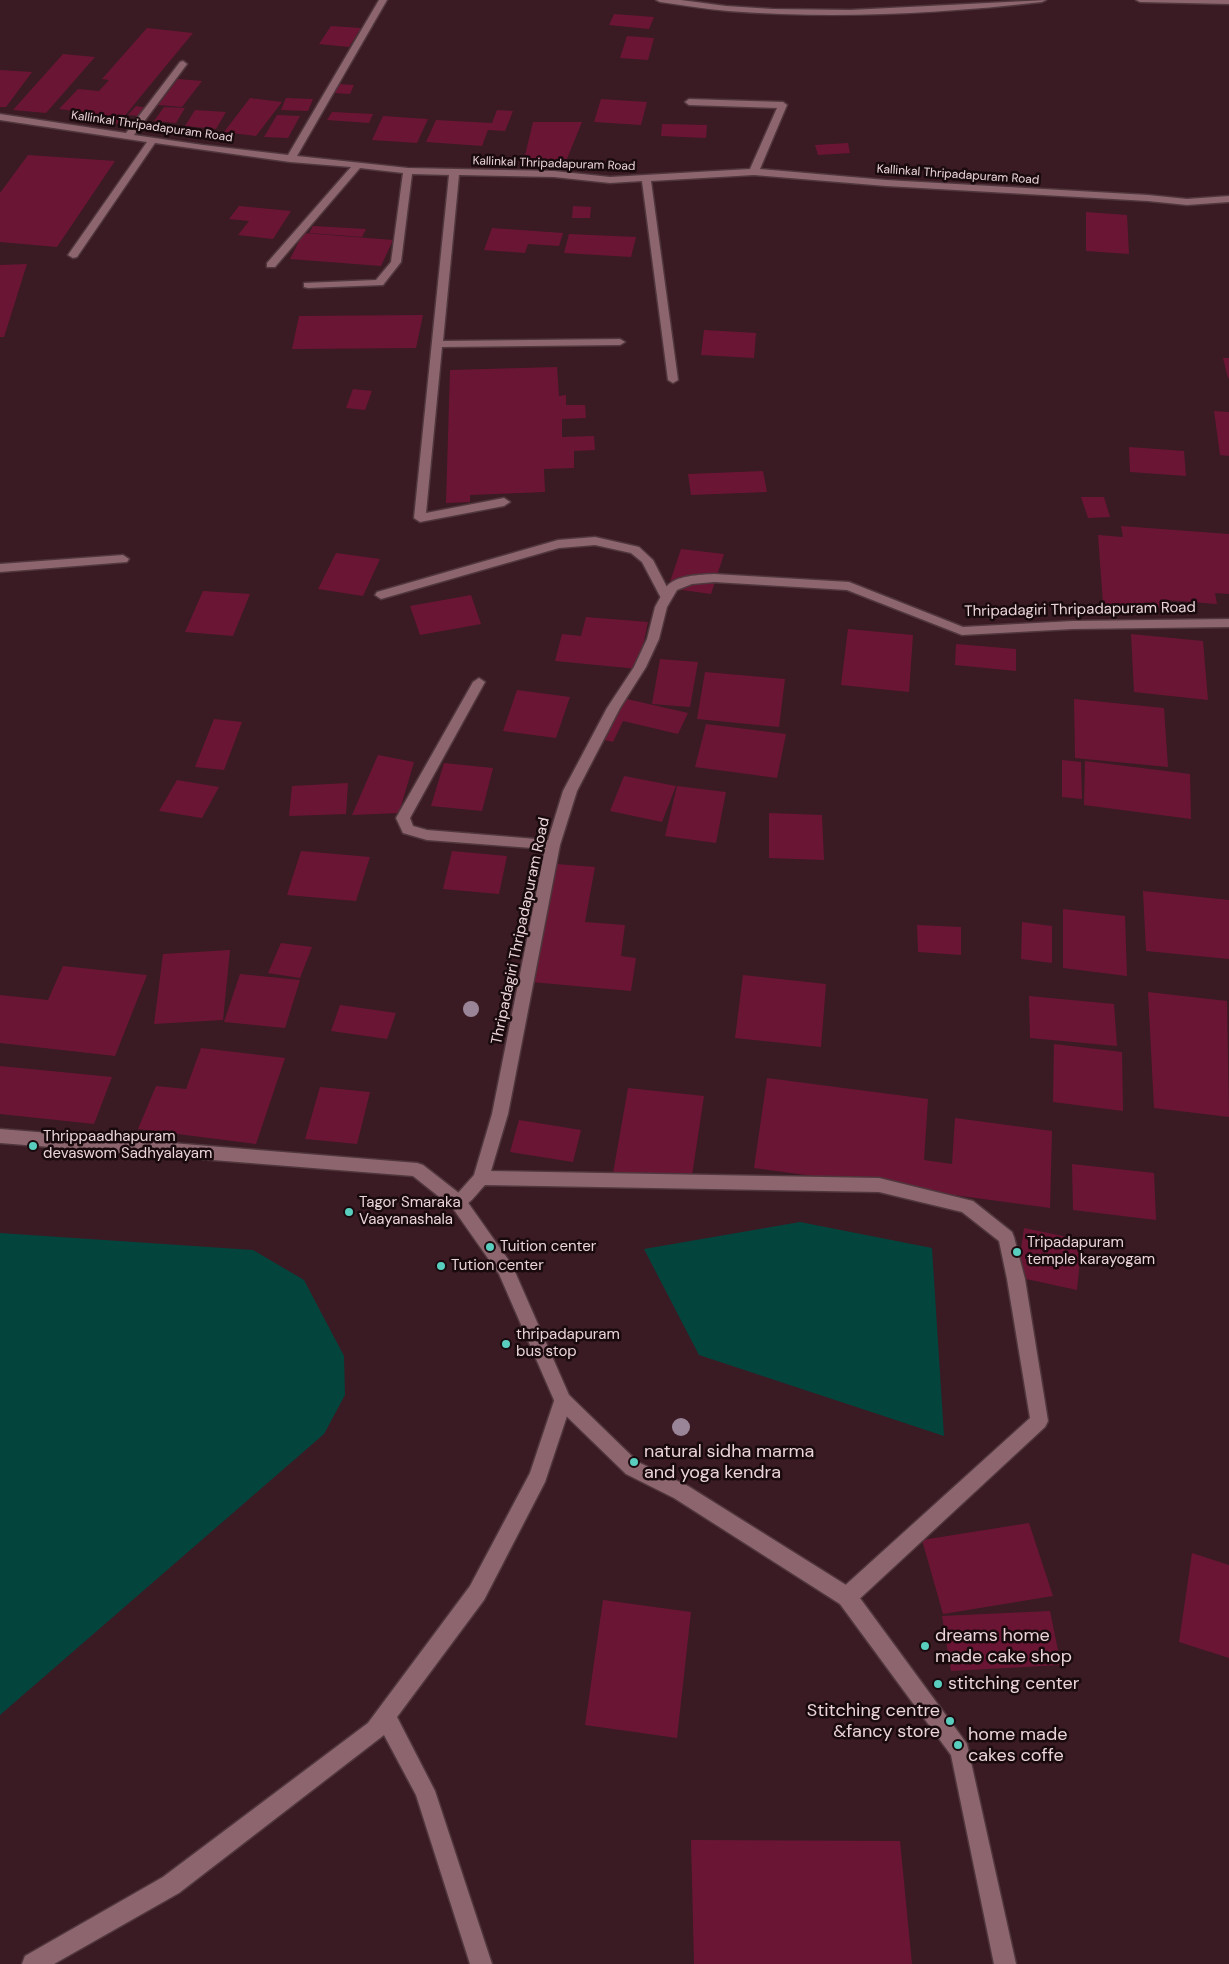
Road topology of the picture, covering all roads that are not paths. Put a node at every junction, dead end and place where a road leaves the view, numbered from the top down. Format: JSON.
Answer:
{"nodes":[{"id":1,"x":383,"y":0,"type":"edge"},
{"id":2,"x":660,"y":0,"type":"edge"},
{"id":3,"x":1042,"y":0,"type":"edge"},
{"id":4,"x":1140,"y":0,"type":"edge"},
{"id":5,"x":1229,"y":2,"type":"edge"},
{"id":6,"x":184,"y":64,"type":"dead end"},
{"id":7,"x":689,"y":102,"type":"dead end"},
{"id":8,"x":0,"y":117,"type":"edge"},
{"id":9,"x":128,"y":137,"type":"junction"},
{"id":10,"x":152,"y":141,"type":"junction"},
{"id":11,"x":290,"y":159,"type":"junction"},
{"id":12,"x":357,"y":166,"type":"junction"},
{"id":13,"x":408,"y":171,"type":"junction"},
{"id":14,"x":754,"y":172,"type":"junction"},
{"id":15,"x":454,"y":173,"type":"junction"},
{"id":16,"x":646,"y":179,"type":"junction"},
{"id":17,"x":1228,"y":201,"type":"edge"},
{"id":18,"x":73,"y":255,"type":"dead end"},
{"id":19,"x":271,"y":266,"type":"dead end"},
{"id":20,"x":308,"y":285,"type":"dead end"},
{"id":21,"x":620,"y":342,"type":"dead end"},
{"id":22,"x":437,"y":344,"type":"junction"},
{"id":23,"x":673,"y":380,"type":"dead end"},
{"id":24,"x":504,"y":502,"type":"dead end"},
{"id":25,"x":123,"y":559,"type":"dead end"},
{"id":26,"x":0,"y":568,"type":"edge"},
{"id":27,"x":381,"y":595,"type":"dead end"},
{"id":28,"x":666,"y":598,"type":"junction"},
{"id":29,"x":1229,"y":623,"type":"edge"},
{"id":30,"x":479,"y":682,"type":"dead end"},
{"id":31,"x":553,"y":844,"type":"junction"},
{"id":32,"x":0,"y":1136,"type":"edge"},
{"id":33,"x":481,"y":1178,"type":"junction"},
{"id":34,"x":458,"y":1202,"type":"junction"},
{"id":35,"x":563,"y":1401,"type":"junction"},
{"id":36,"x":847,"y":1597,"type":"junction"},
{"id":37,"x":385,"y":1716,"type":"junction"},
{"id":38,"x":33,"y":1964,"type":"edge"},
{"id":39,"x":481,"y":1964,"type":"edge"},
{"id":40,"x":1005,"y":1964,"type":"edge"}],
"edges":[{"from":1,"to":11,"type":"street"},
{"from":2,"to":3,"type":"street"},
{"from":4,"to":5,"type":"street"},
{"from":6,"to":9,"type":"street"},
{"from":7,"to":14,"type":"street"},
{"from":8,"to":9,"type":"street","name":"Kallinkal Thripadapuram Road"},
{"from":9,"to":10,"type":"street","name":"Kallinkal Thripadapuram Road"},
{"from":10,"to":11,"type":"street","name":"Kallinkal Thripadapuram Road"},
{"from":10,"to":18,"type":"street"},
{"from":11,"to":12,"type":"street","name":"Kallinkal Thripadapuram Road"},
{"from":12,"to":13,"type":"street","name":"Kallinkal Thripadapuram Road"},
{"from":12,"to":19,"type":"street"},
{"from":13,"to":15,"type":"street","name":"Kallinkal Thripadapuram Road"},
{"from":13,"to":20,"type":"street"},
{"from":14,"to":16,"type":"street","name":"Kallinkal Thripadapuram Road"},
{"from":14,"to":17,"type":"street","name":"Kallinkal Thripadapuram Road"},
{"from":15,"to":16,"type":"street","name":"Kallinkal Thripadapuram Road"},
{"from":15,"to":22,"type":"street"},
{"from":16,"to":23,"type":"street"},
{"from":21,"to":22,"type":"street"},
{"from":22,"to":24,"type":"street"},
{"from":25,"to":26,"type":"street"},
{"from":27,"to":28,"type":"street"},
{"from":28,"to":29,"type":"street","name":"Thripadagiri Thripadapuram Road"},
{"from":28,"to":31,"type":"street","name":"Thripadagiri Thripadapuram Road"},
{"from":30,"to":31,"type":"street"},
{"from":31,"to":33,"type":"street","name":"Thripadagiri Thripadapuram Road"},
{"from":32,"to":34,"type":"street"},
{"from":33,"to":34,"type":"street","name":"Thripadagiri Thripadapuram Road"},
{"from":33,"to":36,"type":"street"},
{"from":34,"to":35,"type":"street"},
{"from":35,"to":36,"type":"street"},
{"from":35,"to":37,"type":"street"},
{"from":36,"to":40,"type":"street"},
{"from":37,"to":38,"type":"street"},
{"from":37,"to":39,"type":"street"}]}
